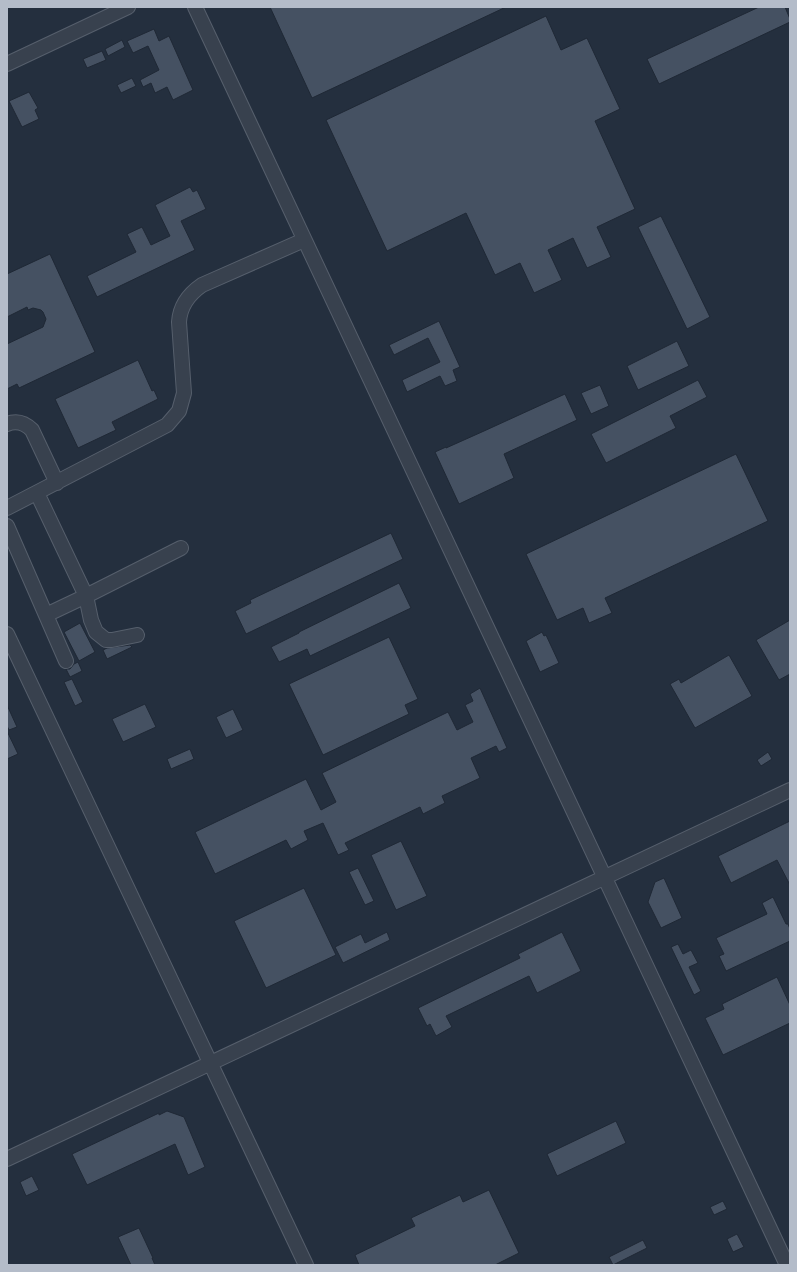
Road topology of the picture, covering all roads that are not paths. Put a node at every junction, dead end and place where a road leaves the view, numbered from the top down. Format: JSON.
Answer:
{"nodes":[{"id":1,"x":128,"y":7,"type":"edge"},
{"id":2,"x":195,"y":7,"type":"edge"},
{"id":3,"x":7,"y":64,"type":"edge"},
{"id":4,"x":304,"y":240,"type":"junction"},
{"id":5,"x":7,"y":424,"type":"edge"},
{"id":6,"x":57,"y":483,"type":"junction"},
{"id":7,"x":37,"y":493,"type":"junction"},
{"id":8,"x":7,"y":508,"type":"edge"},
{"id":9,"x":7,"y":526,"type":"edge"},
{"id":10,"x":182,"y":548,"type":"dead end"},
{"id":11,"x":86,"y":596,"type":"junction"},
{"id":12,"x":46,"y":615,"type":"junction"},
{"id":13,"x":7,"y":634,"type":"edge"},
{"id":14,"x":137,"y":635,"type":"dead end"},
{"id":15,"x":66,"y":661,"type":"dead end"},
{"id":16,"x":790,"y":790,"type":"edge"},
{"id":17,"x":604,"y":878,"type":"junction"},
{"id":18,"x":211,"y":1063,"type":"junction"},
{"id":19,"x":7,"y":1159,"type":"edge"},
{"id":20,"x":306,"y":1265,"type":"edge"},
{"id":21,"x":787,"y":1265,"type":"edge"}],
"edges":[{"from":1,"to":3,"type":"street"},
{"from":2,"to":4,"type":"street"},
{"from":4,"to":6,"type":"street"},
{"from":4,"to":17,"type":"street"},
{"from":5,"to":6,"type":"street"},
{"from":6,"to":7,"type":"street"},
{"from":7,"to":8,"type":"street"},
{"from":7,"to":11,"type":"street"},
{"from":9,"to":12,"type":"street"},
{"from":10,"to":11,"type":"street"},
{"from":11,"to":12,"type":"street"},
{"from":11,"to":14,"type":"street"},
{"from":12,"to":15,"type":"street"},
{"from":13,"to":18,"type":"street"},
{"from":16,"to":17,"type":"street"},
{"from":17,"to":18,"type":"street"},
{"from":17,"to":21,"type":"street"},
{"from":18,"to":19,"type":"street"},
{"from":18,"to":20,"type":"street"}]}
